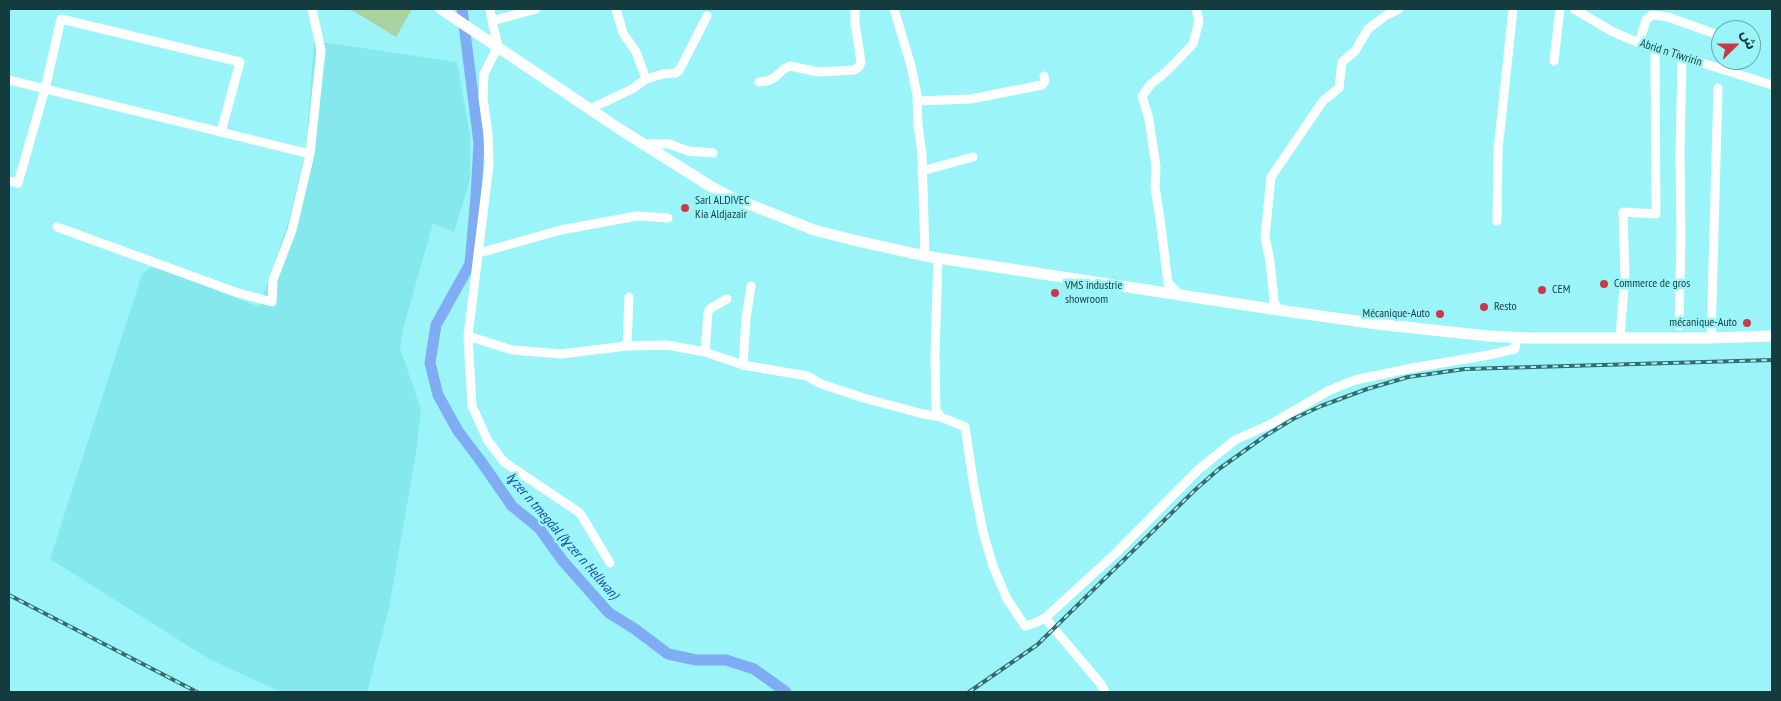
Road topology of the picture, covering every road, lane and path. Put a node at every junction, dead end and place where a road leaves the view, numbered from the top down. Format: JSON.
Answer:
{"nodes":[{"id":1,"x":312,"y":9,"type":"edge"},
{"id":2,"x":441,"y":9,"type":"edge"},
{"id":3,"x":490,"y":9,"type":"edge"},
{"id":4,"x":536,"y":9,"type":"edge"},
{"id":5,"x":616,"y":9,"type":"edge"},
{"id":6,"x":855,"y":9,"type":"edge"},
{"id":7,"x":894,"y":9,"type":"edge"},
{"id":8,"x":1196,"y":9,"type":"edge"},
{"id":9,"x":1399,"y":9,"type":"edge"},
{"id":10,"x":1513,"y":9,"type":"edge"},
{"id":11,"x":1560,"y":9,"type":"edge"},
{"id":12,"x":1574,"y":9,"type":"edge"},
{"id":13,"x":707,"y":16,"type":"dead end"},
{"id":14,"x":492,"y":21,"type":"junction"},
{"id":15,"x":1711,"y":32,"type":"edge"},
{"id":16,"x":1639,"y":43,"type":"junction"},
{"id":17,"x":498,"y":46,"type":"junction"},
{"id":18,"x":1655,"y":50,"type":"junction"},
{"id":19,"x":1682,"y":58,"type":"junction"},
{"id":20,"x":1554,"y":61,"type":"dead end"},
{"id":21,"x":1044,"y":76,"type":"dead end"},
{"id":22,"x":646,"y":79,"type":"junction"},
{"id":23,"x":9,"y":80,"type":"edge"},
{"id":24,"x":759,"y":82,"type":"dead end"},
{"id":25,"x":1772,"y":85,"type":"edge"},
{"id":26,"x":1718,"y":88,"type":"dead end"},
{"id":27,"x":45,"y":89,"type":"junction"},
{"id":28,"x":917,"y":102,"type":"junction"},
{"id":29,"x":590,"y":109,"type":"junction"},
{"id":30,"x":221,"y":132,"type":"junction"},
{"id":31,"x":644,"y":144,"type":"junction"},
{"id":32,"x":713,"y":153,"type":"dead end"},
{"id":33,"x":310,"y":154,"type":"junction"},
{"id":34,"x":973,"y":157,"type":"dead end"},
{"id":35,"x":922,"y":171,"type":"junction"},
{"id":36,"x":9,"y":181,"type":"edge"},
{"id":37,"x":668,"y":218,"type":"dead end"},
{"id":38,"x":1497,"y":221,"type":"dead end"},
{"id":39,"x":57,"y":227,"type":"dead end"},
{"id":40,"x":479,"y":253,"type":"junction"},
{"id":41,"x":924,"y":256,"type":"junction"},
{"id":42,"x":938,"y":258,"type":"junction"},
{"id":43,"x":751,"y":286,"type":"dead end"},
{"id":44,"x":1179,"y":294,"type":"junction"},
{"id":45,"x":629,"y":297,"type":"dead end"},
{"id":46,"x":727,"y":299,"type":"dead end"},
{"id":47,"x":1278,"y":310,"type":"junction"},
{"id":48,"x":1679,"y":326,"type":"dead end"},
{"id":49,"x":468,"y":336,"type":"junction"},
{"id":50,"x":1772,"y":336,"type":"edge"},
{"id":51,"x":1517,"y":337,"type":"junction"},
{"id":52,"x":1620,"y":337,"type":"junction"},
{"id":53,"x":1711,"y":338,"type":"junction"},
{"id":54,"x":626,"y":346,"type":"junction"},
{"id":55,"x":705,"y":352,"type":"junction"},
{"id":56,"x":743,"y":365,"type":"junction"},
{"id":57,"x":941,"y":417,"type":"junction"},
{"id":58,"x":610,"y":563,"type":"dead end"},
{"id":59,"x":1045,"y":618,"type":"junction"},
{"id":60,"x":1105,"y":692,"type":"edge"}],
"edges":[{"from":1,"to":33,"type":"street"},
{"from":2,"to":17,"type":"main road"},
{"from":3,"to":14,"type":"street"},
{"from":4,"to":14,"type":"street"},
{"from":5,"to":22,"type":"street"},
{"from":6,"to":24,"type":"street"},
{"from":7,"to":28,"type":"street"},
{"from":8,"to":44,"type":"street"},
{"from":9,"to":47,"type":"street"},
{"from":10,"to":38,"type":"street"},
{"from":11,"to":20,"type":"street"},
{"from":12,"to":16,"type":"street","name":"Abrid n Tiwririn"},
{"from":13,"to":22,"type":"street"},
{"from":14,"to":17,"type":"street"},
{"from":15,"to":16,"type":"street"},
{"from":16,"to":18,"type":"street","name":"Abrid n Tiwririn"},
{"from":17,"to":29,"type":"main road"},
{"from":17,"to":40,"type":"street"},
{"from":18,"to":19,"type":"street","name":"Abrid n Tiwririn"},
{"from":18,"to":52,"type":"street"},
{"from":19,"to":25,"type":"street","name":"Abrid n Tiwririn"},
{"from":19,"to":48,"type":"street"},
{"from":21,"to":28,"type":"street"},
{"from":22,"to":29,"type":"street"},
{"from":23,"to":27,"type":"street"},
{"from":26,"to":53,"type":"street"},
{"from":27,"to":30,"type":"street"},
{"from":27,"to":30,"type":"street"},
{"from":27,"to":36,"type":"street"},
{"from":28,"to":35,"type":"street"},
{"from":29,"to":31,"type":"main road"},
{"from":30,"to":33,"type":"street"},
{"from":31,"to":32,"type":"street"},
{"from":31,"to":41,"type":"main road"},
{"from":33,"to":39,"type":"street"},
{"from":34,"to":35,"type":"street"},
{"from":35,"to":41,"type":"street"},
{"from":37,"to":40,"type":"street"},
{"from":40,"to":49,"type":"street"},
{"from":41,"to":42,"type":"main road"},
{"from":42,"to":44,"type":"main road"},
{"from":42,"to":57,"type":"street"},
{"from":43,"to":56,"type":"street"},
{"from":44,"to":47,"type":"main road"},
{"from":45,"to":54,"type":"street"},
{"from":46,"to":55,"type":"street"},
{"from":47,"to":51,"type":"main road"},
{"from":49,"to":54,"type":"street"},
{"from":49,"to":58,"type":"street"},
{"from":50,"to":53,"type":"main road"},
{"from":51,"to":52,"type":"main road"},
{"from":51,"to":59,"type":"street"},
{"from":52,"to":53,"type":"main road"},
{"from":54,"to":55,"type":"street"},
{"from":55,"to":56,"type":"street"},
{"from":56,"to":57,"type":"street"},
{"from":57,"to":59,"type":"street"},
{"from":59,"to":60,"type":"street"}]}
